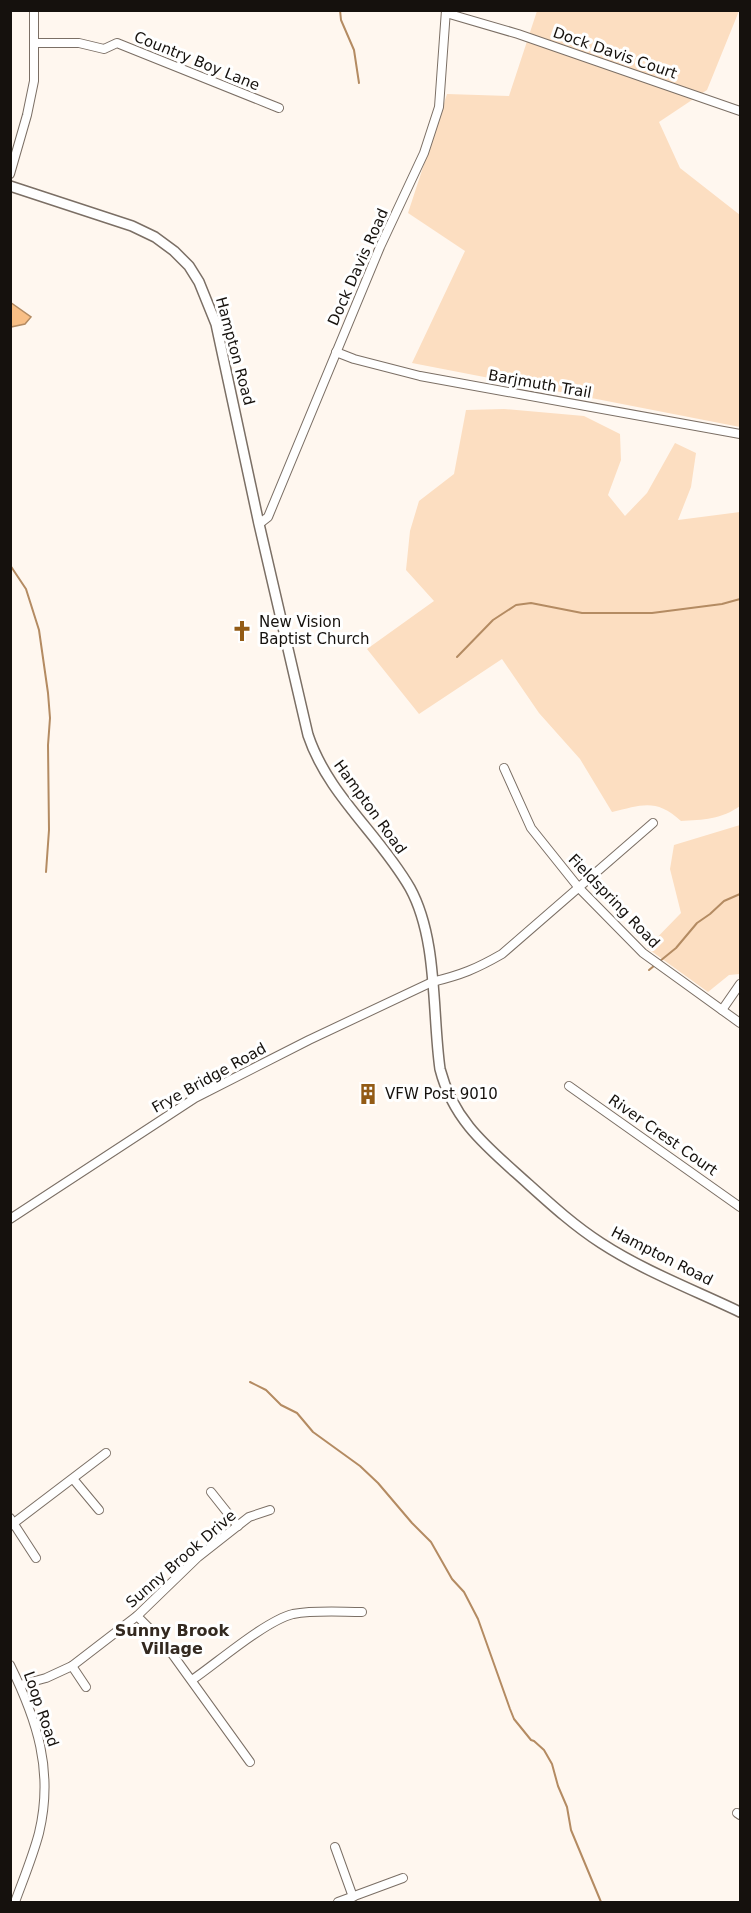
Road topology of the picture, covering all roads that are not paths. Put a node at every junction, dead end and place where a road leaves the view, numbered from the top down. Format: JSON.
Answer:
{"nodes":[{"id":1,"x":34,"y":10,"type":"edge"},
{"id":2,"x":446,"y":11,"type":"edge"},
{"id":3,"x":34,"y":43,"type":"junction"},
{"id":4,"x":279,"y":108,"type":"dead end"},
{"id":5,"x":741,"y":111,"type":"edge"},
{"id":6,"x":10,"y":174,"type":"edge"},
{"id":7,"x":10,"y":186,"type":"edge"},
{"id":8,"x":336,"y":352,"type":"junction"},
{"id":9,"x":741,"y":434,"type":"edge"},
{"id":10,"x":259,"y":524,"type":"junction"},
{"id":11,"x":504,"y":768,"type":"dead end"},
{"id":12,"x":653,"y":823,"type":"dead end"},
{"id":13,"x":579,"y":888,"type":"junction"},
{"id":14,"x":432,"y":982,"type":"junction"},
{"id":15,"x":740,"y":984,"type":"edge"},
{"id":16,"x":722,"y":1010,"type":"junction"},
{"id":17,"x":741,"y":1023,"type":"edge"},
{"id":18,"x":569,"y":1086,"type":"dead end"},
{"id":19,"x":741,"y":1207,"type":"edge"},
{"id":20,"x":10,"y":1218,"type":"edge"},
{"id":21,"x":741,"y":1312,"type":"edge"},
{"id":22,"x":106,"y":1453,"type":"dead end"},
{"id":23,"x":74,"y":1479,"type":"junction"},
{"id":24,"x":211,"y":1491,"type":"dead end"},
{"id":25,"x":99,"y":1510,"type":"dead end"},
{"id":26,"x":270,"y":1510,"type":"dead end"},
{"id":27,"x":12,"y":1523,"type":"edge"},
{"id":28,"x":238,"y":1526,"type":"junction"},
{"id":29,"x":36,"y":1558,"type":"dead end"},
{"id":30,"x":362,"y":1612,"type":"dead end"},
{"id":31,"x":137,"y":1616,"type":"junction"},
{"id":32,"x":10,"y":1665,"type":"edge"},
{"id":33,"x":72,"y":1666,"type":"junction"},
{"id":34,"x":192,"y":1680,"type":"junction"},
{"id":35,"x":20,"y":1685,"type":"junction"},
{"id":36,"x":86,"y":1687,"type":"dead end"},
{"id":37,"x":250,"y":1762,"type":"dead end"},
{"id":38,"x":335,"y":1846,"type":"dead end"},
{"id":39,"x":403,"y":1878,"type":"dead end"},
{"id":40,"x":353,"y":1897,"type":"junction"},
{"id":41,"x":15,"y":1902,"type":"edge"},
{"id":42,"x":338,"y":1902,"type":"edge"}],
"edges":[{"from":1,"to":3,"type":"street"},
{"from":2,"to":5,"type":"street","name":"Dock Davis Court"},
{"from":2,"to":8,"type":"street","name":"Dock Davis Road"},
{"from":3,"to":4,"type":"street","name":"Country Boy Lane"},
{"from":3,"to":6,"type":"street"},
{"from":7,"to":10,"type":"main road","name":"Hampton Road"},
{"from":8,"to":9,"type":"street","name":"Barjmuth Trail"},
{"from":8,"to":10,"type":"street","name":"Dock Davis Road"},
{"from":10,"to":14,"type":"main road","name":"Hampton Road"},
{"from":11,"to":13,"type":"street","name":"Fieldspring Road"},
{"from":12,"to":13,"type":"street","name":"Frye Bridge Road"},
{"from":13,"to":14,"type":"street","name":"Frye Bridge Road"},
{"from":13,"to":16,"type":"street","name":"Fieldspring Road"},
{"from":14,"to":20,"type":"street","name":"Frye Bridge Road"},
{"from":14,"to":21,"type":"main road","name":"Hampton Road"},
{"from":15,"to":16,"type":"street"},
{"from":16,"to":17,"type":"street","name":"Fieldspring Road"},
{"from":18,"to":19,"type":"street","name":"River Crest Court"},
{"from":22,"to":23,"type":"street"},
{"from":23,"to":25,"type":"street"},
{"from":23,"to":27,"type":"street"},
{"from":24,"to":28,"type":"street"},
{"from":26,"to":28,"type":"street","name":"Sunny Brook Drive"},
{"from":27,"to":29,"type":"street"},
{"from":28,"to":31,"type":"street","name":"Sunny Brook Drive"},
{"from":30,"to":34,"type":"street"},
{"from":31,"to":33,"type":"street","name":"Sunny Brook Drive"},
{"from":31,"to":34,"type":"street"},
{"from":32,"to":35,"type":"street","name":"Loop Road"},
{"from":33,"to":35,"type":"street","name":"Sunny Brook Drive"},
{"from":33,"to":36,"type":"street"},
{"from":34,"to":37,"type":"street"},
{"from":35,"to":41,"type":"street","name":"Loop Road"},
{"from":38,"to":40,"type":"street"},
{"from":39,"to":40,"type":"street"},
{"from":40,"to":42,"type":"street"}]}
